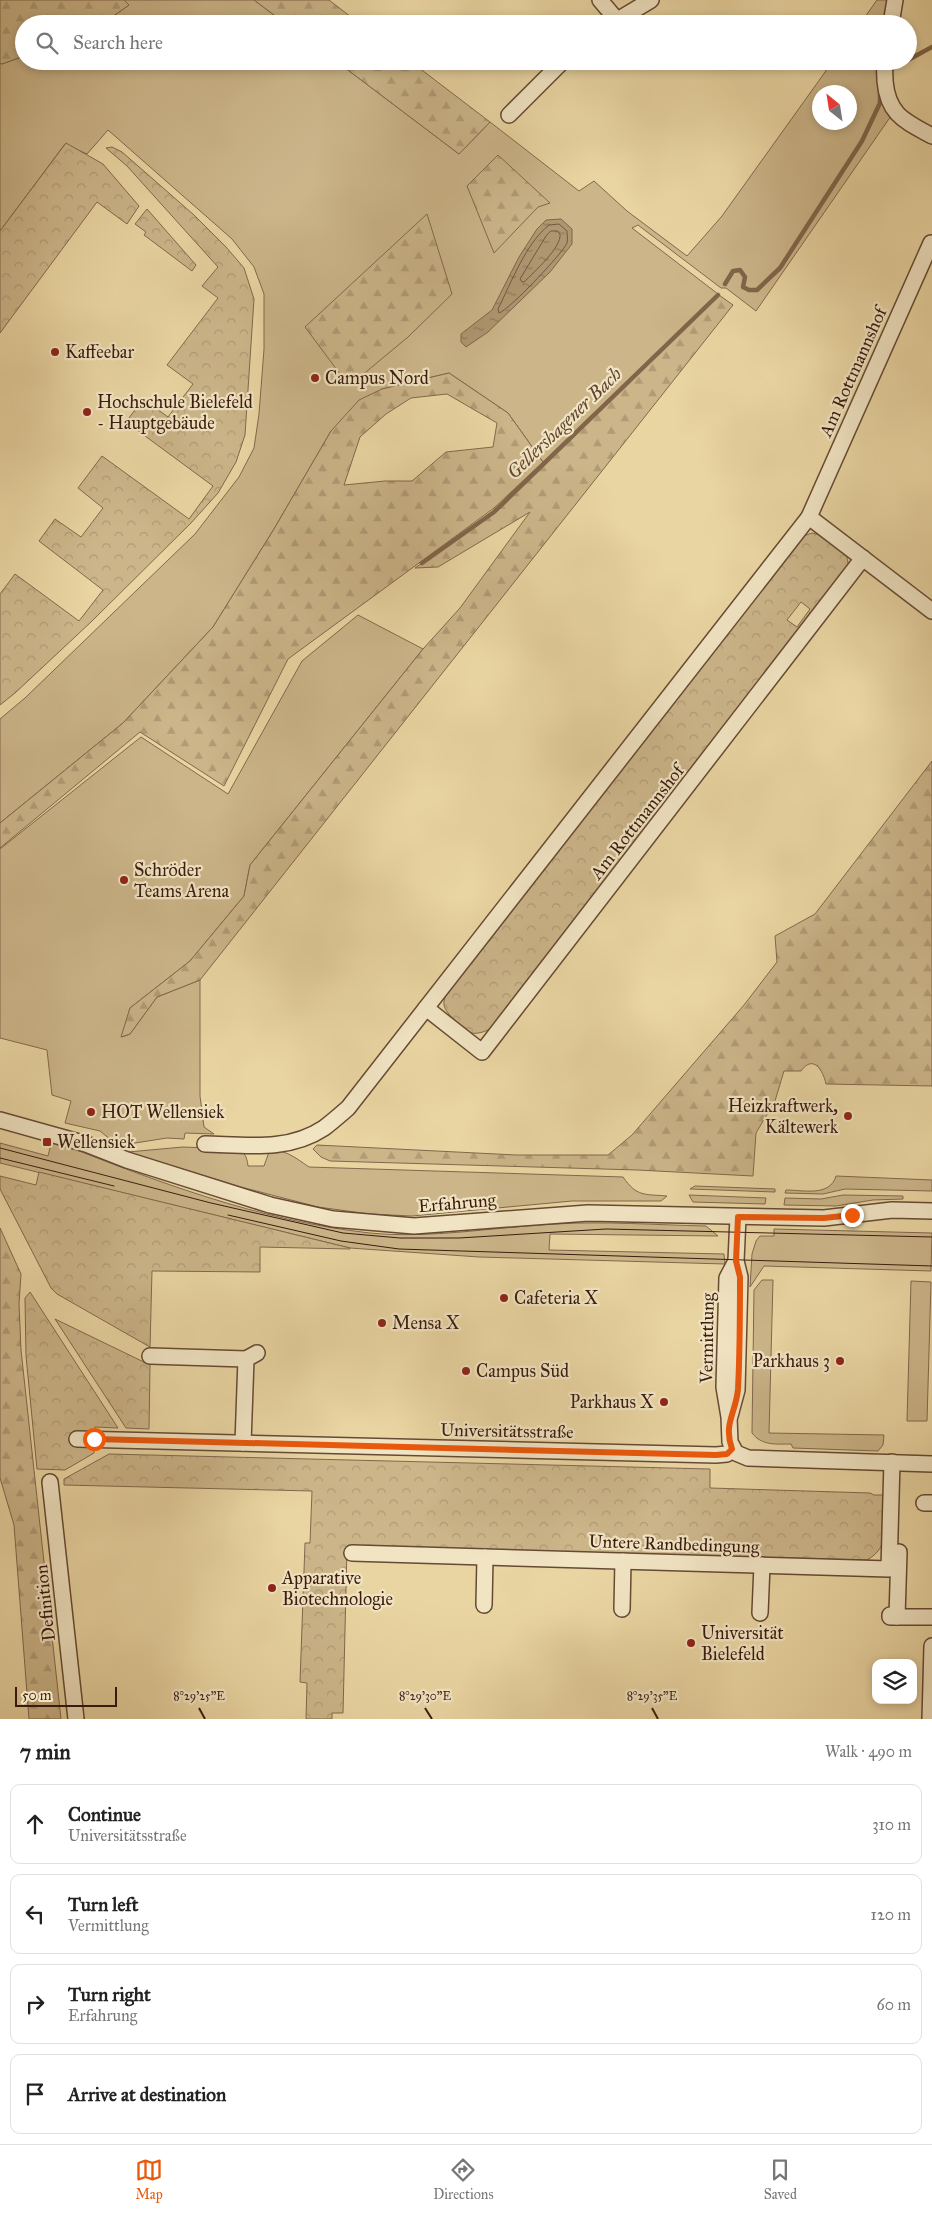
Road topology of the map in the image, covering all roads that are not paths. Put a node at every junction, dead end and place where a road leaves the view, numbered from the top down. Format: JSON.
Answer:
{"nodes":[{"id":1,"x":600,"y":0,"type":"edge"},
{"id":2,"x":651,"y":0,"type":"edge"},
{"id":3,"x":895,"y":0,"type":"edge"},
{"id":4,"x":609,"y":15,"type":"edge"},
{"id":5,"x":625,"y":15,"type":"edge"},
{"id":6,"x":892,"y":15,"type":"edge"},
{"id":7,"x":554,"y":70,"type":"edge"},
{"id":8,"x":886,"y":70,"type":"edge"},
{"id":9,"x":509,"y":115,"type":"dead end"},
{"id":10,"x":932,"y":136,"type":"edge"},
{"id":11,"x":930,"y":243,"type":"dead end"},
{"id":12,"x":810,"y":517,"type":"junction"},
{"id":13,"x":863,"y":558,"type":"junction"},
{"id":14,"x":932,"y":611,"type":"edge"},
{"id":15,"x":426,"y":1008,"type":"junction"},
{"id":16,"x":0,"y":1120,"type":"edge"},
{"id":17,"x":205,"y":1144,"type":"dead end"},
{"id":18,"x":932,"y":1211,"type":"edge"},
{"id":19,"x":738,"y":1217,"type":"junction"},
{"id":20,"x":150,"y":1356,"type":"dead end"},
{"id":21,"x":77,"y":1439,"type":"dead end"},
{"id":22,"x":243,"y":1443,"type":"junction"},
{"id":23,"x":732,"y":1449,"type":"junction"},
{"id":24,"x":892,"y":1462,"type":"junction"},
{"id":25,"x":932,"y":1464,"type":"edge"},
{"id":26,"x":50,"y":1482,"type":"dead end"},
{"id":27,"x":902,"y":1488,"type":"dead end"},
{"id":28,"x":352,"y":1553,"type":"dead end"},
{"id":29,"x":485,"y":1557,"type":"junction"},
{"id":30,"x":623,"y":1561,"type":"junction"},
{"id":31,"x":762,"y":1565,"type":"junction"},
{"id":32,"x":889,"y":1569,"type":"junction"},
{"id":33,"x":891,"y":1588,"type":"dead end"},
{"id":34,"x":484,"y":1605,"type":"dead end"},
{"id":35,"x":622,"y":1608,"type":"dead end"},
{"id":36,"x":760,"y":1612,"type":"dead end"},
{"id":37,"x":932,"y":1617,"type":"edge"},
{"id":38,"x":932,"y":1646,"type":"edge"},
{"id":39,"x":76,"y":1719,"type":"edge"},
{"id":40,"x":930,"y":1719,"type":"edge"}],
"edges":[{"from":1,"to":4,"type":"street"},
{"from":2,"to":5,"type":"street"},
{"from":3,"to":6,"type":"street"},
{"from":7,"to":9,"type":"street"},
{"from":8,"to":10,"type":"street"},
{"from":11,"to":12,"type":"street","name":"Am Rottmannshof"},
{"from":12,"to":13,"type":"street"},
{"from":12,"to":15,"type":"street","name":"Am Rottmannshof"},
{"from":13,"to":14,"type":"street"},
{"from":13,"to":15,"type":"street","name":"Am Rottmannshof"},
{"from":15,"to":17,"type":"street","name":"Am Rottmannshof"},
{"from":16,"to":19,"type":"street","name":"Erfahrung"},
{"from":18,"to":19,"type":"street","name":"Erfahrung"},
{"from":19,"to":23,"type":"street","name":"Vermittlung"},
{"from":20,"to":22,"type":"street"},
{"from":21,"to":22,"type":"street","name":"Universitätsstraße"},
{"from":22,"to":23,"type":"street","name":"Universitätsstraße"},
{"from":23,"to":24,"type":"street"},
{"from":24,"to":25,"type":"street"},
{"from":24,"to":32,"type":"street"},
{"from":26,"to":39,"type":"street","name":"Definition"},
{"from":27,"to":37,"type":"street"},
{"from":28,"to":29,"type":"street","name":"Untere Randbedingung"},
{"from":29,"to":30,"type":"street","name":"Untere Randbedingung"},
{"from":29,"to":34,"type":"street"},
{"from":30,"to":31,"type":"street","name":"Untere Randbedingung"},
{"from":30,"to":35,"type":"street"},
{"from":31,"to":32,"type":"street","name":"Untere Randbedingung"},
{"from":31,"to":36,"type":"street"},
{"from":32,"to":33,"type":"street"},
{"from":38,"to":40,"type":"street"}]}
